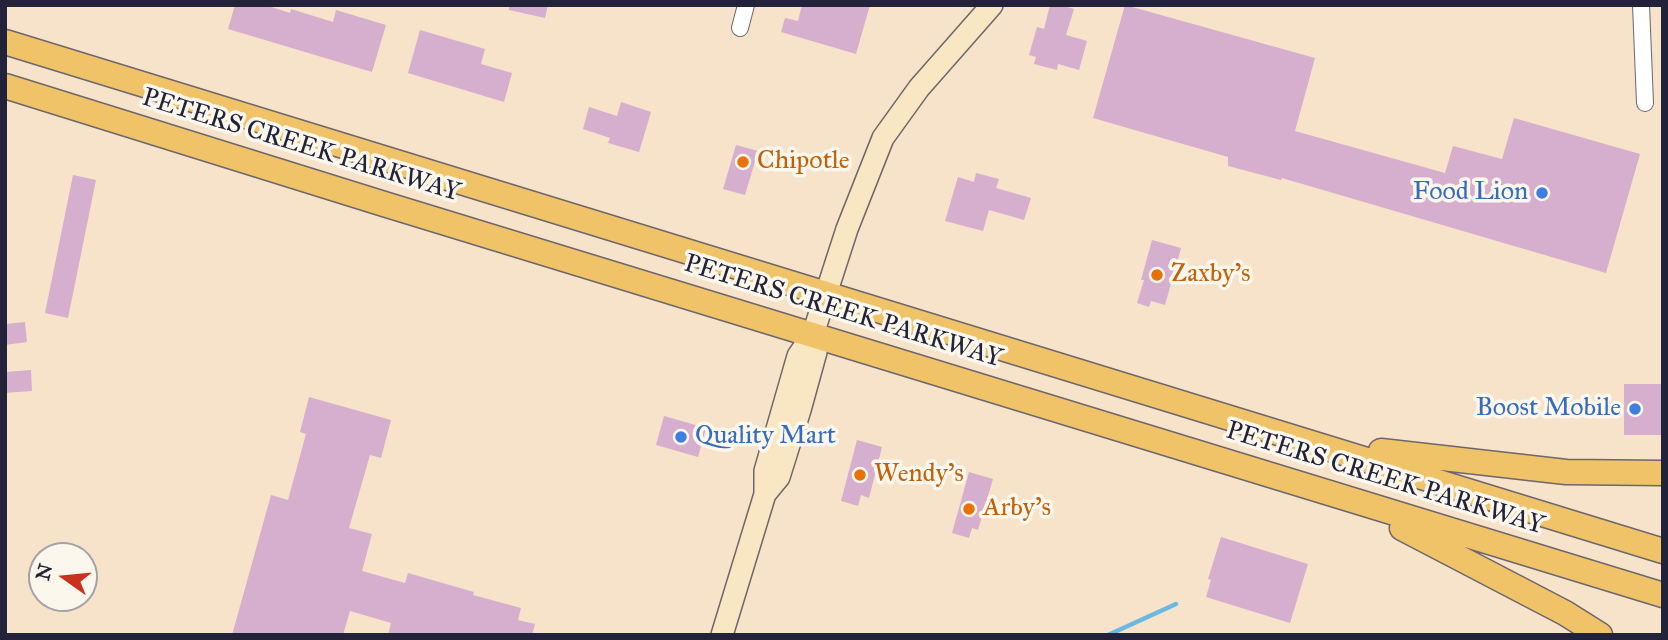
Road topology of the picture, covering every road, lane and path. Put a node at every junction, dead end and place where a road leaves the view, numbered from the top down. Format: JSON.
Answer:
{"nodes":[{"id":1,"x":746,"y":5,"type":"edge"},
{"id":2,"x":992,"y":5,"type":"edge"},
{"id":3,"x":1641,"y":5,"type":"edge"},
{"id":4,"x":740,"y":28,"type":"dead end"},
{"id":5,"x":5,"y":42,"type":"edge"},
{"id":6,"x":5,"y":60,"type":"edge"},
{"id":7,"x":95,"y":69,"type":"junction"},
{"id":8,"x":5,"y":86,"type":"edge"},
{"id":9,"x":1645,"y":103,"type":"dead end"},
{"id":10,"x":827,"y":293,"type":"junction"},
{"id":11,"x":813,"y":334,"type":"junction"},
{"id":12,"x":1306,"y":440,"type":"junction"},
{"id":13,"x":1663,"y":472,"type":"edge"},
{"id":14,"x":1328,"y":494,"type":"junction"},
{"id":15,"x":1663,"y":551,"type":"edge"},
{"id":16,"x":1663,"y":595,"type":"edge"},
{"id":17,"x":722,"y":635,"type":"edge"},
{"id":18,"x":1601,"y":635,"type":"edge"}],
"edges":[{"from":1,"to":4,"type":"street"},
{"from":2,"to":10,"type":"street"},
{"from":3,"to":9,"type":"street"},
{"from":5,"to":7,"type":"main road","name":"PETERS CREEK PARKWAY"},
{"from":6,"to":7,"type":"main road"},
{"from":7,"to":10,"type":"main road","name":"PETERS CREEK PARKWAY"},
{"from":8,"to":11,"type":"main road","name":"PETERS CREEK PARKWAY"},
{"from":10,"to":11,"type":"street"},
{"from":10,"to":12,"type":"main road","name":"PETERS CREEK PARKWAY"},
{"from":11,"to":14,"type":"main road","name":"PETERS CREEK PARKWAY"},
{"from":11,"to":17,"type":"street"},
{"from":12,"to":13,"type":"main road"},
{"from":12,"to":15,"type":"main road","name":"PETERS CREEK PARKWAY"},
{"from":14,"to":16,"type":"main road","name":"PETERS CREEK PARKWAY"},
{"from":14,"to":18,"type":"main road"}]}
